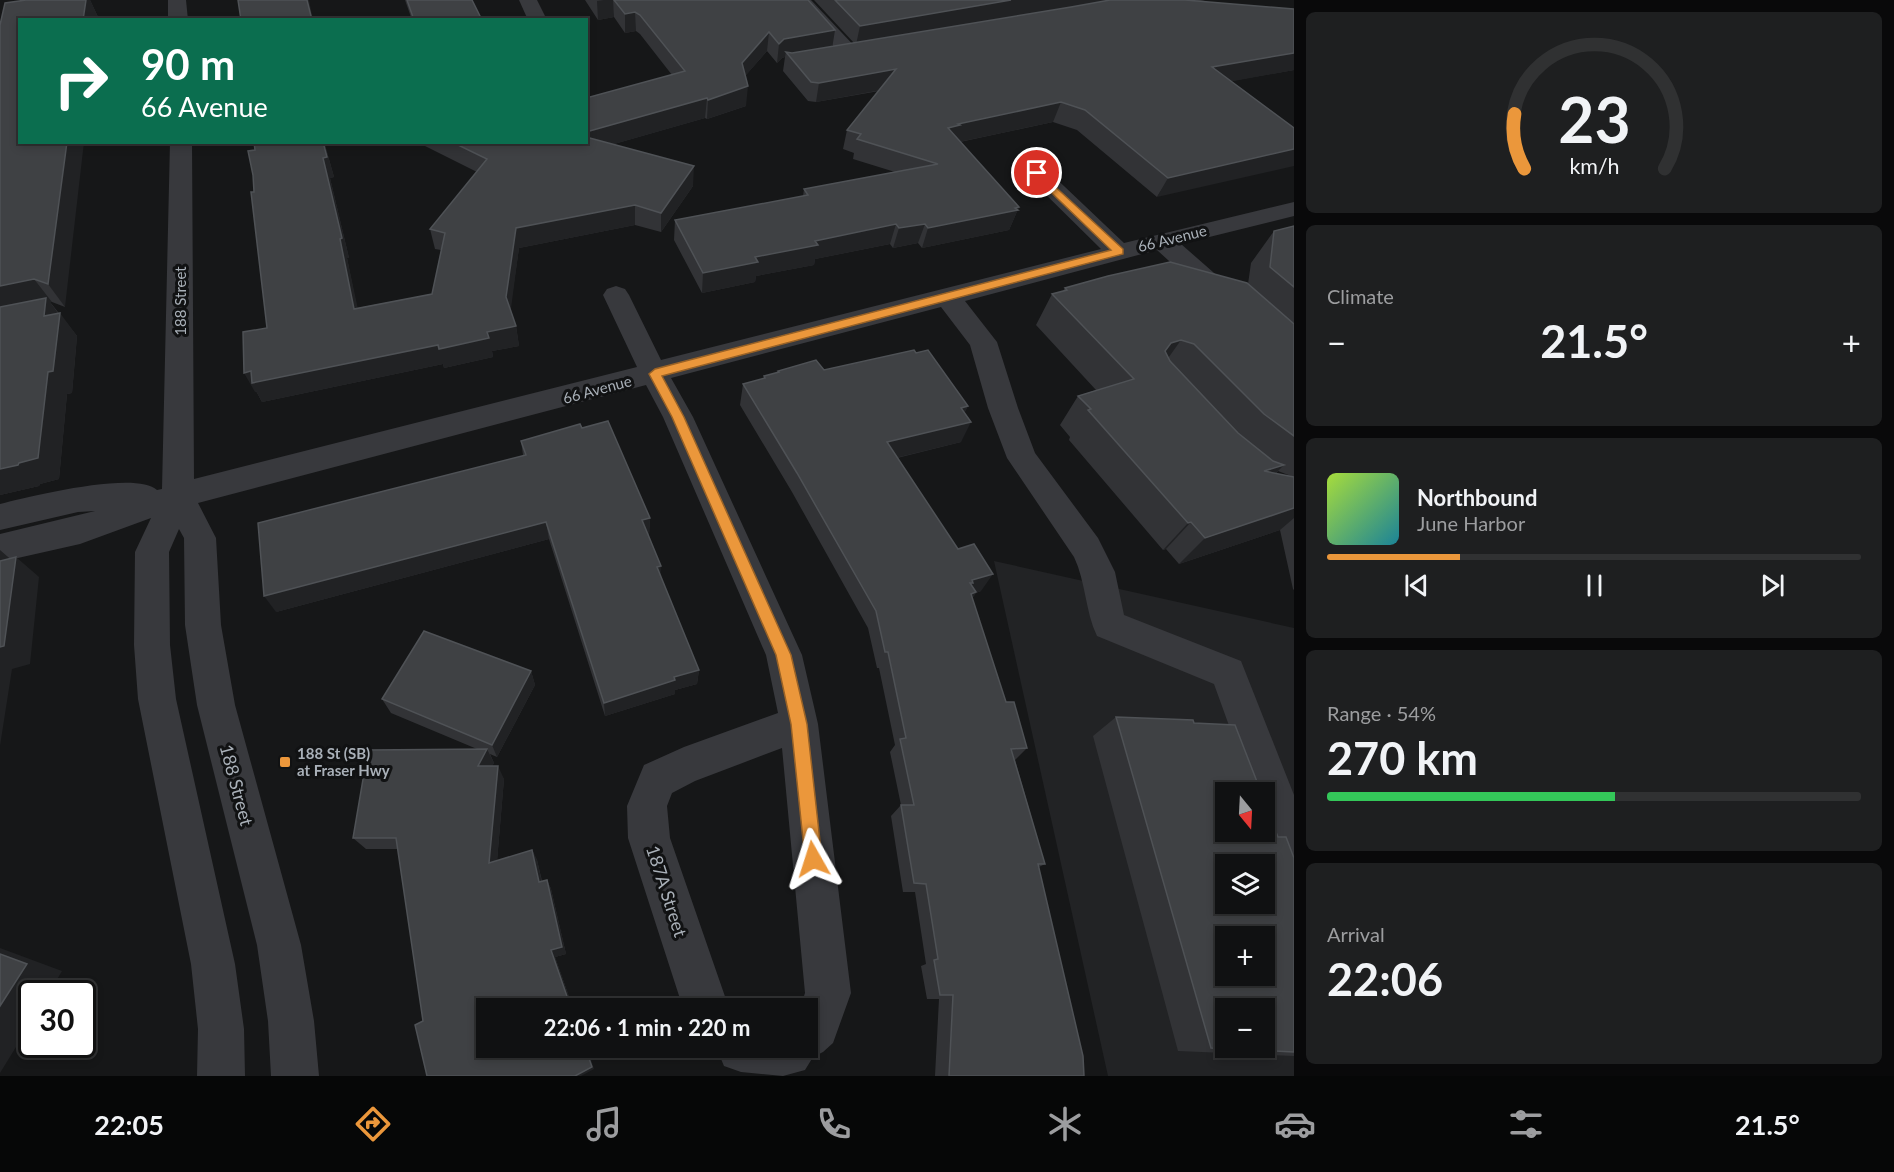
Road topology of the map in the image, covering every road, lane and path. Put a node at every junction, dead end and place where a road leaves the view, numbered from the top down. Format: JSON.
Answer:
{"nodes":[{"id":1,"x":177,"y":0,"type":"edge"},
{"id":2,"x":528,"y":0,"type":"edge"},
{"id":3,"x":801,"y":0,"type":"edge"},
{"id":4,"x":178,"y":18,"type":"edge"},
{"id":5,"x":537,"y":18,"type":"edge"},
{"id":6,"x":875,"y":50,"type":"edge"},
{"id":7,"x":852,"y":54,"type":"junction"},
{"id":8,"x":831,"y":58,"type":"edge"},
{"id":9,"x":181,"y":144,"type":"edge"},
{"id":10,"x":1037,"y":173,"type":"dead end"},
{"id":11,"x":1294,"y":209,"type":"edge"},
{"id":12,"x":1162,"y":241,"type":"junction"},
{"id":13,"x":1119,"y":252,"type":"junction"},
{"id":14,"x":616,"y":296,"type":"dead end"},
{"id":15,"x":947,"y":297,"type":"junction"},
{"id":16,"x":1294,"y":359,"type":"edge"},
{"id":17,"x":655,"y":374,"type":"junction"},
{"id":18,"x":178,"y":496,"type":"junction"},
{"id":19,"x":0,"y":517,"type":"edge"},
{"id":20,"x":0,"y":548,"type":"edge"},
{"id":21,"x":799,"y":724,"type":"junction"},
{"id":22,"x":1294,"y":848,"type":"edge"},
{"id":23,"x":703,"y":998,"type":"edge"},
{"id":24,"x":818,"y":1021,"type":"edge"},
{"id":25,"x":221,"y":1076,"type":"edge"},
{"id":26,"x":294,"y":1076,"type":"edge"}],
"edges":[{"from":1,"to":4,"type":"street"},
{"from":2,"to":5,"type":"street"},
{"from":3,"to":7,"type":"street"},
{"from":6,"to":7,"type":"street"},
{"from":7,"to":8,"type":"street"},
{"from":9,"to":18,"type":"street","name":"188 Street"},
{"from":10,"to":13,"type":"street"},
{"from":11,"to":12,"type":"street","name":"66 Avenue"},
{"from":12,"to":13,"type":"street","name":"66 Avenue"},
{"from":12,"to":16,"type":"street"},
{"from":13,"to":15,"type":"street","name":"66 Avenue"},
{"from":14,"to":17,"type":"street"},
{"from":15,"to":17,"type":"street","name":"66 Avenue"},
{"from":15,"to":22,"type":"street"},
{"from":17,"to":18,"type":"street","name":"66 Avenue"},
{"from":17,"to":21,"type":"street"},
{"from":18,"to":19,"type":"street"},
{"from":18,"to":20,"type":"street"},
{"from":18,"to":25,"type":"street","name":"188 Street"},
{"from":18,"to":26,"type":"street","name":"188 Street"},
{"from":21,"to":23,"type":"street","name":"187A Street"},
{"from":21,"to":24,"type":"street"}]}
